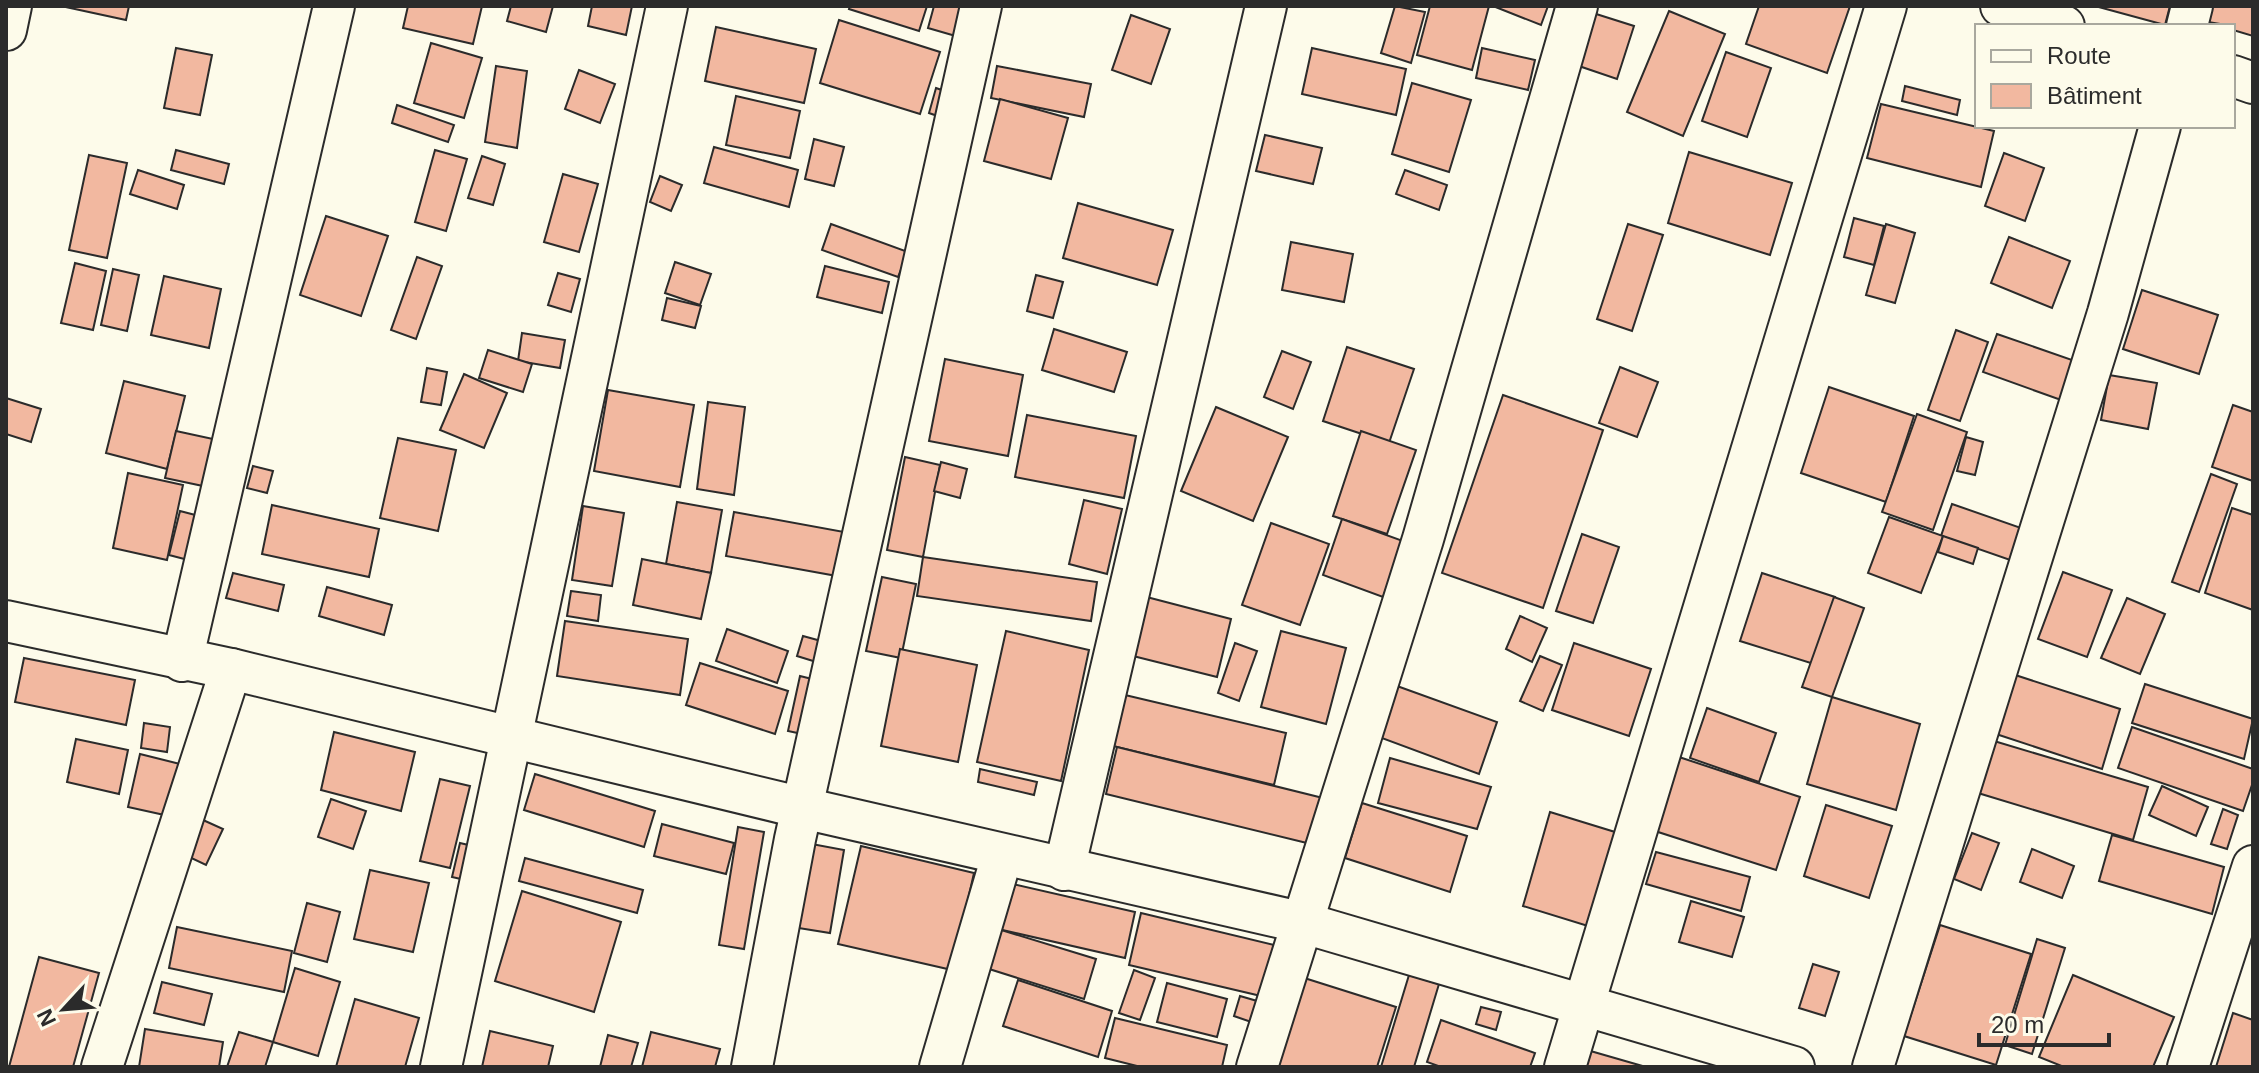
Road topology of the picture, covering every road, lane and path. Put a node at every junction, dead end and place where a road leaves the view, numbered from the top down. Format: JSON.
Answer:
{"nodes":[{"id":1,"x":11,"y":6,"type":"edge"},
{"id":2,"x":334,"y":6,"type":"edge"},
{"id":3,"x":667,"y":6,"type":"edge"},
{"id":4,"x":981,"y":6,"type":"edge"},
{"id":5,"x":1266,"y":6,"type":"edge"},
{"id":6,"x":1577,"y":6,"type":"edge"},
{"id":7,"x":1886,"y":6,"type":"edge"},
{"id":8,"x":2001,"y":6,"type":"edge"},
{"id":9,"x":2058,"y":24,"type":"edge"},
{"id":10,"x":6,"y":30,"type":"edge"},
{"id":11,"x":2159,"y":128,"type":"edge"},
{"id":12,"x":6,"y":621,"type":"edge"},
{"id":13,"x":182,"y":661,"type":"junction"},
{"id":14,"x":231,"y":669,"type":"junction"},
{"id":15,"x":511,"y":736,"type":"junction"},
{"id":16,"x":803,"y":808,"type":"junction"},
{"id":17,"x":1002,"y":856,"type":"junction"},
{"id":18,"x":2253,"y":866,"type":"edge"},
{"id":19,"x":1064,"y":870,"type":"junction"},
{"id":20,"x":1304,"y":923,"type":"junction"},
{"id":21,"x":1583,"y":1007,"type":"junction"},
{"id":22,"x":102,"y":1067,"type":"edge"},
{"id":23,"x":441,"y":1067,"type":"edge"},
{"id":24,"x":752,"y":1067,"type":"edge"},
{"id":25,"x":940,"y":1067,"type":"edge"},
{"id":26,"x":1257,"y":1067,"type":"edge"},
{"id":27,"x":1565,"y":1067,"type":"edge"},
{"id":28,"x":1794,"y":1067,"type":"edge"},
{"id":29,"x":1873,"y":1067,"type":"edge"},
{"id":30,"x":2188,"y":1067,"type":"edge"}],
"edges":[{"from":1,"to":10,"type":"street"},
{"from":2,"to":13,"type":"street"},
{"from":3,"to":15,"type":"street"},
{"from":4,"to":16,"type":"street"},
{"from":5,"to":19,"type":"street"},
{"from":6,"to":20,"type":"street"},
{"from":7,"to":21,"type":"street"},
{"from":8,"to":9,"type":"street"},
{"from":11,"to":29,"type":"street"},
{"from":12,"to":13,"type":"street"},
{"from":13,"to":14,"type":"street"},
{"from":14,"to":15,"type":"street"},
{"from":14,"to":22,"type":"street"},
{"from":15,"to":16,"type":"street"},
{"from":15,"to":23,"type":"street"},
{"from":16,"to":17,"type":"street"},
{"from":16,"to":24,"type":"street"},
{"from":17,"to":19,"type":"street"},
{"from":17,"to":25,"type":"street"},
{"from":18,"to":30,"type":"street"},
{"from":19,"to":20,"type":"street"},
{"from":20,"to":21,"type":"street"},
{"from":20,"to":26,"type":"street"},
{"from":21,"to":27,"type":"street"},
{"from":21,"to":28,"type":"street"}]}
